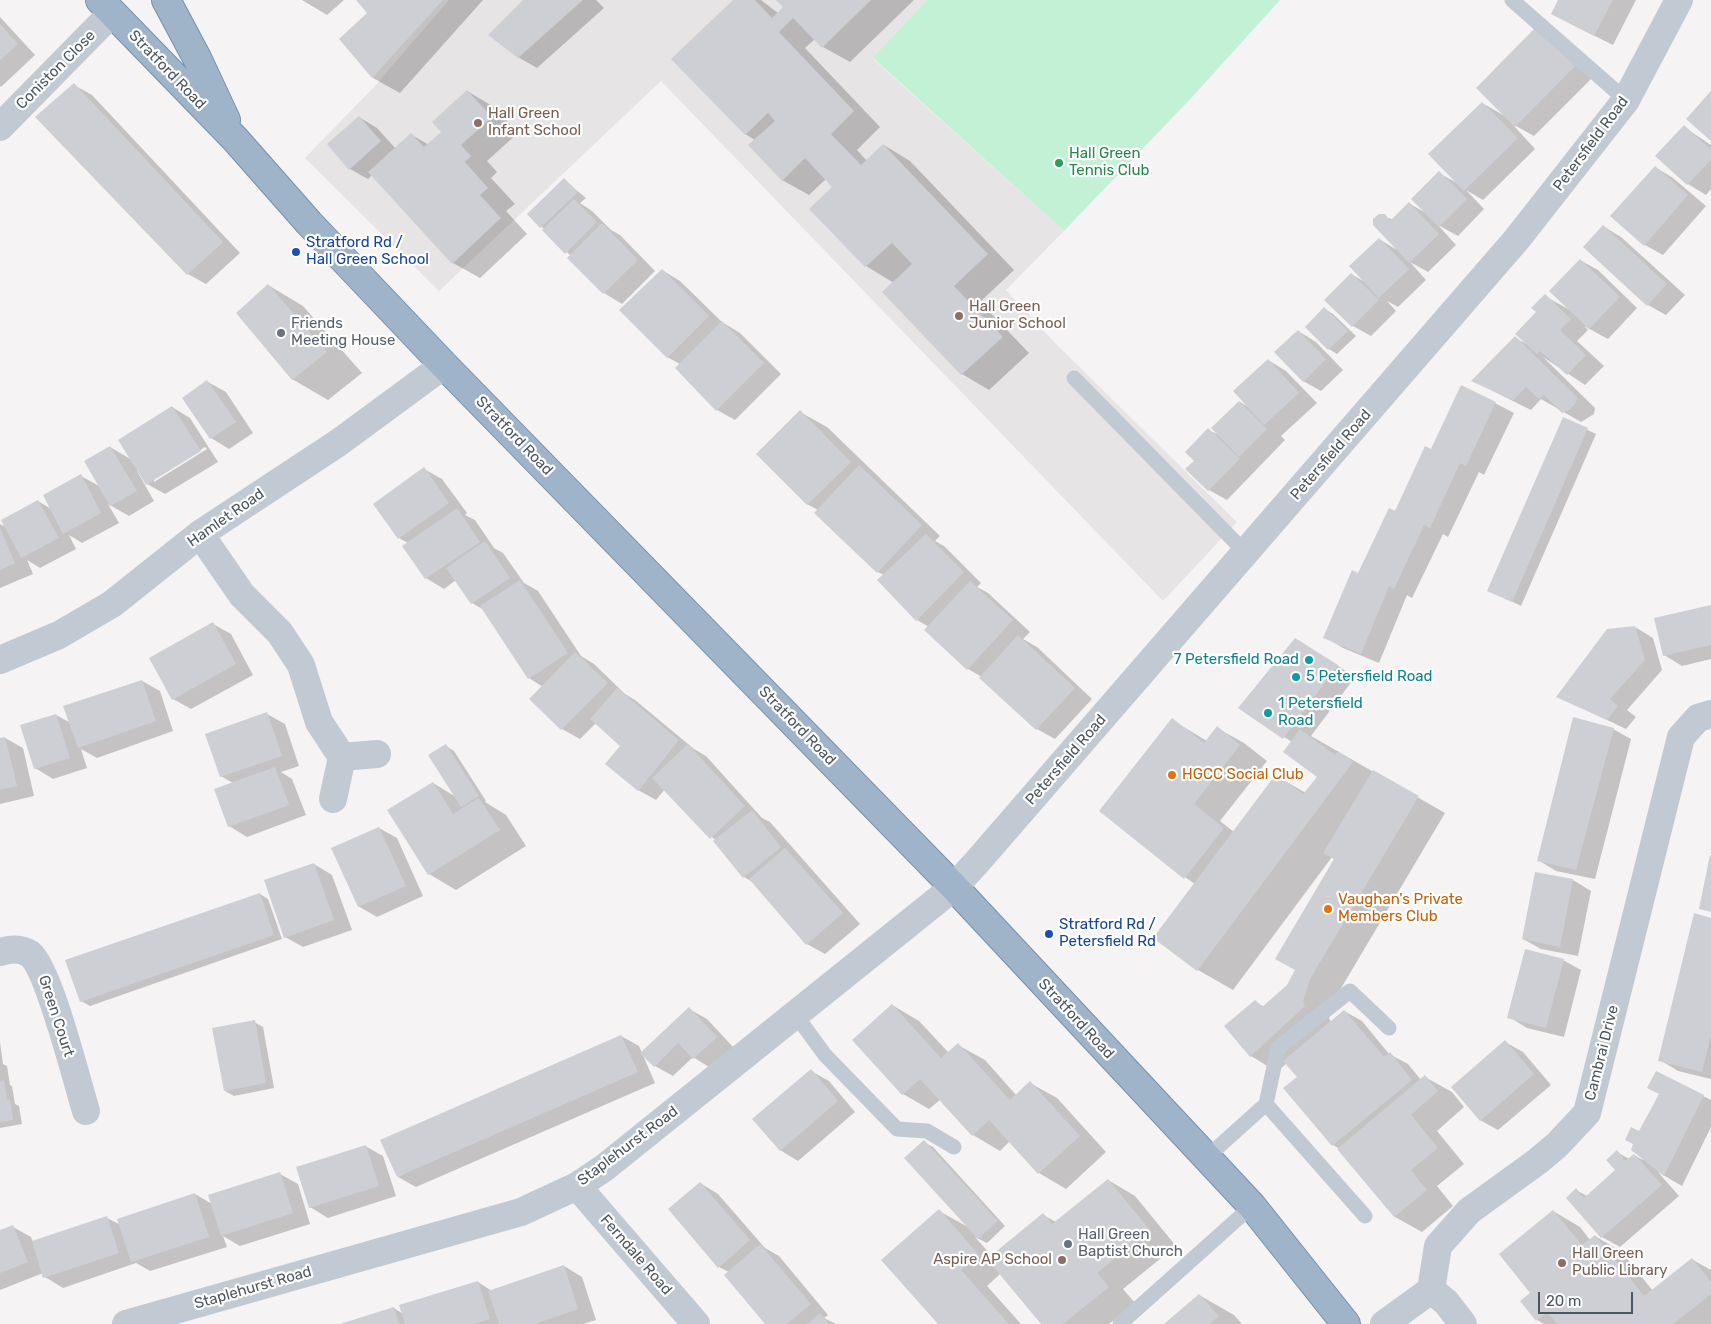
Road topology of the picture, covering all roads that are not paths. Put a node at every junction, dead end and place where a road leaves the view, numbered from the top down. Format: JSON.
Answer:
{"nodes":[{"id":1,"x":167,"y":0,"type":"edge"},
{"id":2,"x":1512,"y":0,"type":"edge"},
{"id":3,"x":1679,"y":0,"type":"edge"},
{"id":4,"x":113,"y":4,"type":"edge"},
{"id":5,"x":1626,"y":100,"type":"junction"},
{"id":6,"x":0,"y":127,"type":"edge"},
{"id":7,"x":235,"y":139,"type":"junction"},
{"id":8,"x":444,"y":364,"type":"junction"},
{"id":9,"x":1074,"y":378,"type":"dead end"},
{"id":10,"x":200,"y":534,"type":"junction"},
{"id":11,"x":1246,"y":552,"type":"junction"},
{"id":12,"x":0,"y":660,"type":"edge"},
{"id":13,"x":1711,"y":714,"type":"edge"},
{"id":14,"x":377,"y":754,"type":"dead end"},
{"id":15,"x":342,"y":757,"type":"junction"},
{"id":16,"x":333,"y":799,"type":"dead end"},
{"id":17,"x":954,"y":887,"type":"junction"},
{"id":18,"x":0,"y":952,"type":"edge"},
{"id":19,"x":796,"y":1014,"type":"junction"},
{"id":20,"x":1389,"y":1028,"type":"dead end"},
{"id":21,"x":1266,"y":1104,"type":"junction"},
{"id":22,"x":86,"y":1111,"type":"dead end"},
{"id":23,"x":954,"y":1147,"type":"dead end"},
{"id":24,"x":1206,"y":1158,"type":"junction"},
{"id":25,"x":577,"y":1186,"type":"junction"},
{"id":26,"x":1252,"y":1206,"type":"junction"},
{"id":27,"x":1364,"y":1216,"type":"dead end"},
{"id":28,"x":1431,"y":1290,"type":"junction"},
{"id":29,"x":126,"y":1324,"type":"edge"},
{"id":30,"x":696,"y":1324,"type":"edge"},
{"id":31,"x":1120,"y":1324,"type":"edge"},
{"id":32,"x":1346,"y":1324,"type":"edge"},
{"id":33,"x":1384,"y":1324,"type":"edge"},
{"id":34,"x":1463,"y":1324,"type":"edge"}],
"edges":[{"from":1,"to":7,"type":"highway","name":"Stratford Road"},
{"from":2,"to":5,"type":"lane"},
{"from":3,"to":5,"type":"street","name":"Petersfield Road"},
{"from":4,"to":6,"type":"street","name":"Coniston Close"},
{"from":4,"to":7,"type":"highway","name":"Stratford Road"},
{"from":5,"to":11,"type":"street","name":"Petersfield Road"},
{"from":7,"to":8,"type":"highway","name":"Stratford Road"},
{"from":8,"to":10,"type":"street","name":"Hamlet Road"},
{"from":8,"to":17,"type":"highway","name":"Stratford Road"},
{"from":9,"to":11,"type":"lane"},
{"from":10,"to":12,"type":"street","name":"Hamlet Road"},
{"from":10,"to":15,"type":"street"},
{"from":11,"to":17,"type":"street","name":"Petersfield Road"},
{"from":13,"to":28,"type":"street","name":"Cambrai Drive"},
{"from":14,"to":15,"type":"street"},
{"from":15,"to":16,"type":"street"},
{"from":17,"to":19,"type":"street","name":"Staplehurst Road"},
{"from":17,"to":24,"type":"highway","name":"Stratford Road"},
{"from":18,"to":22,"type":"street","name":"Green Court"},
{"from":19,"to":23,"type":"lane"},
{"from":19,"to":25,"type":"street","name":"Staplehurst Road"},
{"from":20,"to":21,"type":"lane"},
{"from":21,"to":24,"type":"lane"},
{"from":21,"to":27,"type":"lane"},
{"from":24,"to":26,"type":"highway","name":"Stratford Road"},
{"from":25,"to":29,"type":"street","name":"Staplehurst Road"},
{"from":25,"to":30,"type":"street","name":"Ferndale Road"},
{"from":26,"to":31,"type":"lane"},
{"from":26,"to":32,"type":"highway","name":"Stratford Road"},
{"from":28,"to":33,"type":"street"},
{"from":28,"to":34,"type":"street"}]}
